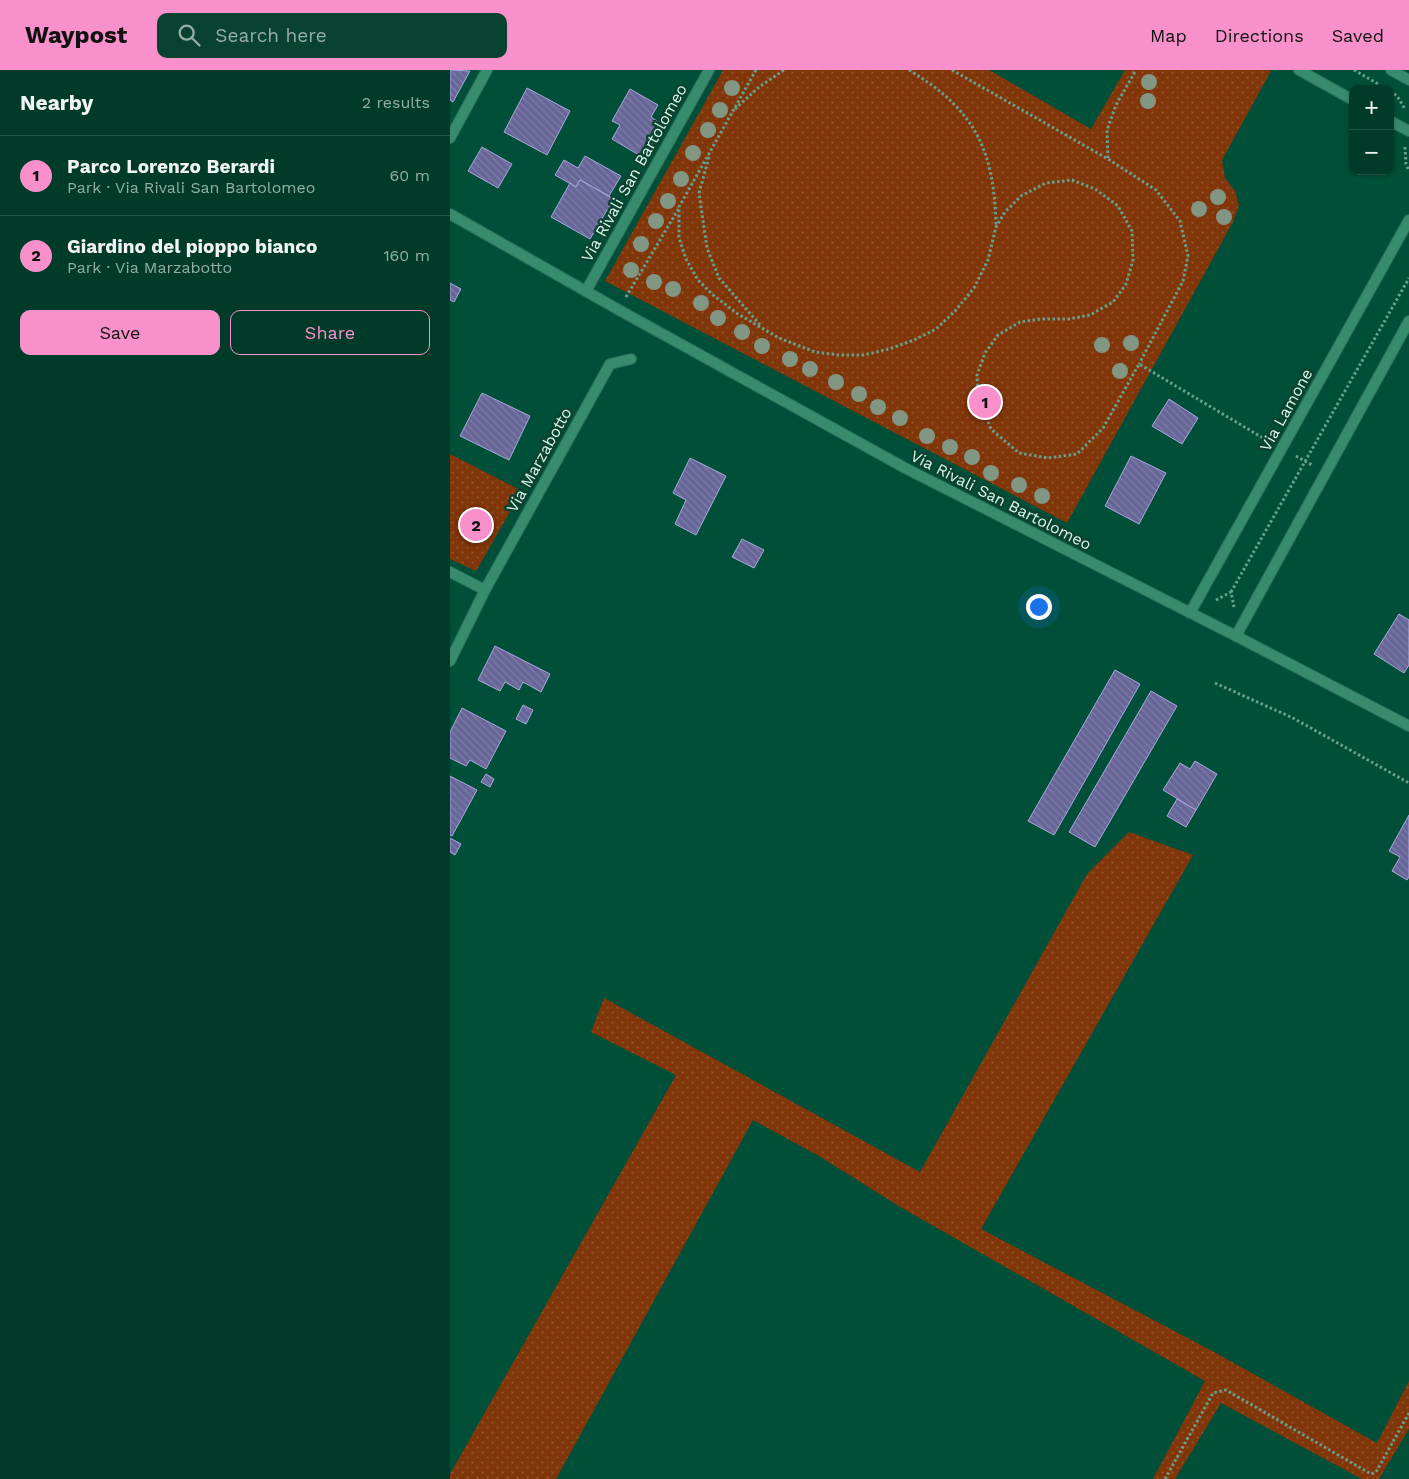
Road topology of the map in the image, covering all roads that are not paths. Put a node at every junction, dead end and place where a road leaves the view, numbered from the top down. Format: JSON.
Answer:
{"nodes":[{"id":1,"x":487,"y":70,"type":"edge"},
{"id":2,"x":709,"y":70,"type":"edge"},
{"id":3,"x":1299,"y":70,"type":"edge"},
{"id":4,"x":1391,"y":70,"type":"edge"},
{"id":5,"x":1409,"y":80,"type":"edge"},
{"id":6,"x":1349,"y":98,"type":"edge"},
{"id":7,"x":1394,"y":123,"type":"edge"},
{"id":8,"x":1409,"y":131,"type":"edge"},
{"id":9,"x":450,"y":138,"type":"edge"},
{"id":10,"x":450,"y":214,"type":"edge"},
{"id":11,"x":1409,"y":220,"type":"edge"},
{"id":12,"x":586,"y":291,"type":"junction"},
{"id":13,"x":1409,"y":321,"type":"edge"},
{"id":14,"x":631,"y":359,"type":"dead end"},
{"id":15,"x":450,"y":572,"type":"edge"},
{"id":16,"x":485,"y":590,"type":"junction"},
{"id":17,"x":1190,"y":613,"type":"junction"},
{"id":18,"x":1236,"y":636,"type":"junction"},
{"id":19,"x":450,"y":660,"type":"edge"},
{"id":20,"x":1409,"y":726,"type":"edge"}],
"edges":[{"from":1,"to":9,"type":"street"},
{"from":2,"to":12,"type":"street","name":"Via Rivali San Bartolomeo"},
{"from":3,"to":6,"type":"street"},
{"from":4,"to":5,"type":"street"},
{"from":7,"to":8,"type":"street"},
{"from":10,"to":12,"type":"street","name":"Via Rivali San Bartolomeo"},
{"from":11,"to":17,"type":"street","name":"Via Lamone"},
{"from":12,"to":17,"type":"street","name":"Via Rivali San Bartolomeo"},
{"from":13,"to":18,"type":"street"},
{"from":14,"to":16,"type":"street","name":"Via Marzabotto"},
{"from":15,"to":16,"type":"street"},
{"from":16,"to":19,"type":"street","name":"Via Marzabotto"},
{"from":17,"to":18,"type":"street","name":"Via Rivali San Bartolomeo"},
{"from":18,"to":20,"type":"street","name":"Via Rivali San Bartolomeo"}]}
